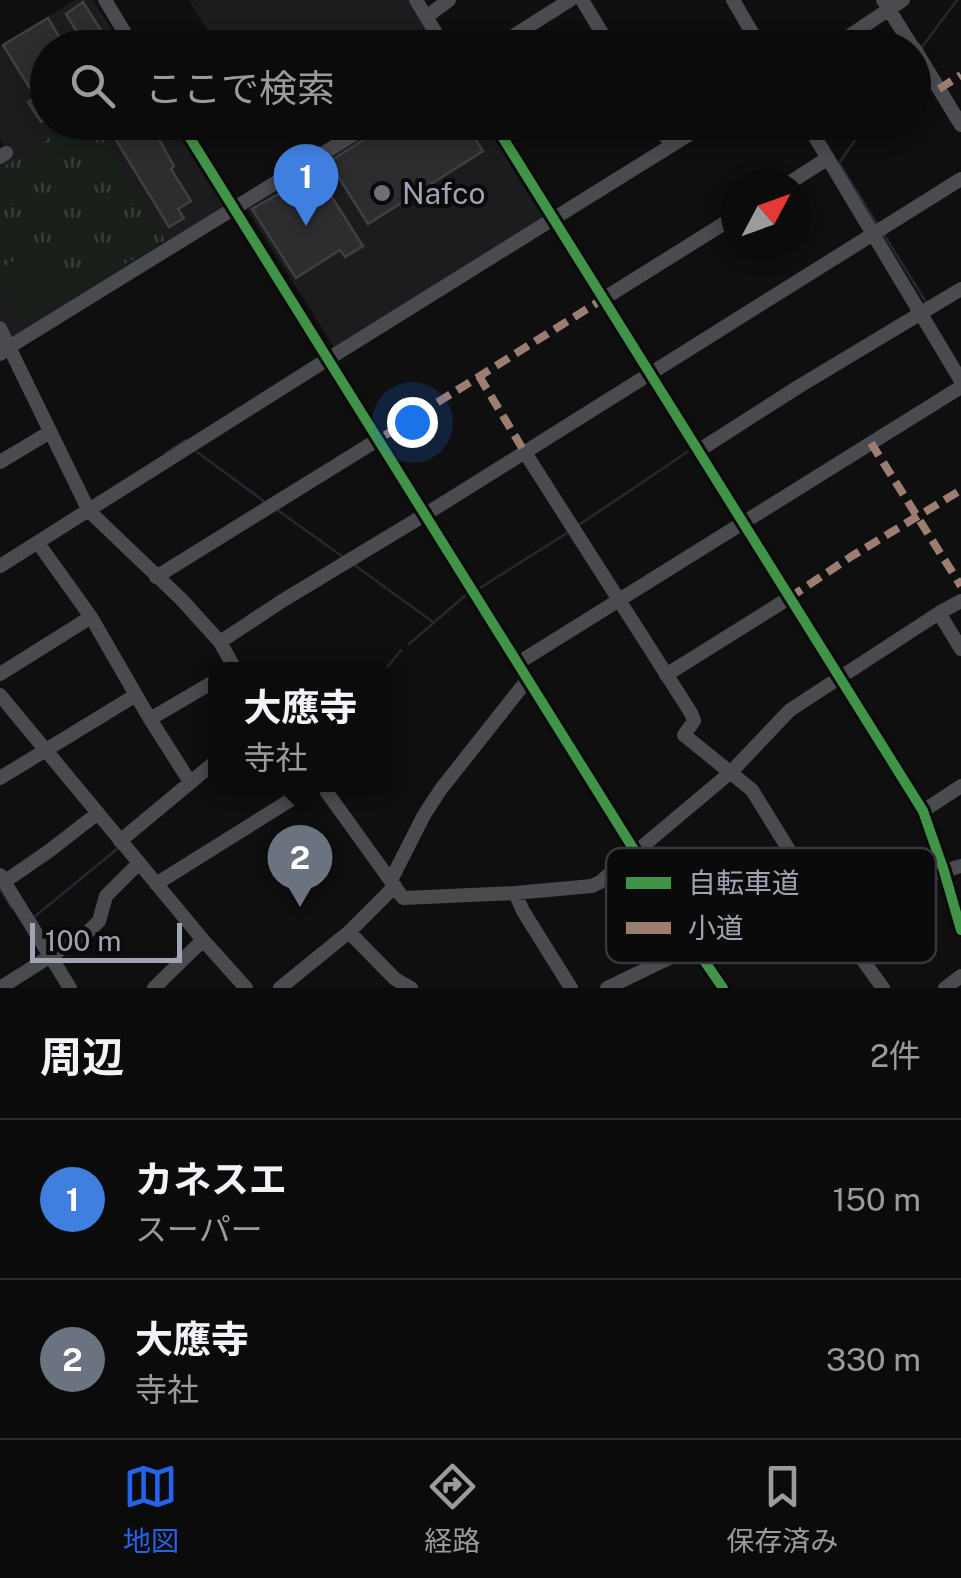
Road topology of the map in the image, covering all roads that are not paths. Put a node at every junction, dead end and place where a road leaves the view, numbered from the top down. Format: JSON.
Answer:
{"nodes":[{"id":1,"x":105,"y":0,"type":"edge"},
{"id":2,"x":416,"y":0,"type":"edge"},
{"id":3,"x":449,"y":0,"type":"edge"},
{"id":4,"x":570,"y":0,"type":"edge"},
{"id":5,"x":582,"y":0,"type":"edge"},
{"id":6,"x":733,"y":0,"type":"edge"},
{"id":7,"x":903,"y":0,"type":"edge"},
{"id":8,"x":886,"y":5,"type":"edge"},
{"id":9,"x":426,"y":16,"type":"junction"},
{"id":10,"x":123,"y":30,"type":"edge"},
{"id":11,"x":434,"y":30,"type":"edge"},
{"id":12,"x":522,"y":30,"type":"edge"},
{"id":13,"x":600,"y":30,"type":"edge"},
{"id":14,"x":750,"y":30,"type":"edge"},
{"id":15,"x":854,"y":30,"type":"edge"},
{"id":16,"x":902,"y":30,"type":"edge"},
{"id":17,"x":931,"y":77,"type":"edge"},
{"id":18,"x":961,"y":125,"type":"edge"},
{"id":19,"x":191,"y":140,"type":"edge"},
{"id":20,"x":345,"y":140,"type":"edge"},
{"id":21,"x":504,"y":140,"type":"edge"},
{"id":22,"x":668,"y":140,"type":"edge"},
{"id":23,"x":679,"y":140,"type":"edge"},
{"id":24,"x":817,"y":140,"type":"edge"},
{"id":25,"x":671,"y":145,"type":"junction"},
{"id":26,"x":828,"y":158,"type":"junction"},
{"id":27,"x":809,"y":170,"type":"edge"},
{"id":28,"x":961,"y":178,"type":"edge"},
{"id":29,"x":234,"y":210,"type":"junction"},
{"id":30,"x":554,"y":219,"type":"junction"},
{"id":31,"x":721,"y":225,"type":"edge"},
{"id":32,"x":874,"y":234,"type":"junction"},
{"id":33,"x":961,"y":288,"type":"edge"},
{"id":34,"x":603,"y":299,"type":"junction"},
{"id":35,"x":922,"y":313,"type":"junction"},
{"id":36,"x":0,"y":328,"type":"edge"},
{"id":37,"x":5,"y":350,"type":"edge"},
{"id":38,"x":328,"y":358,"type":"junction"},
{"id":39,"x":649,"y":373,"type":"junction"},
{"id":40,"x":961,"y":384,"type":"edge"},
{"id":41,"x":50,"y":432,"type":"junction"},
{"id":42,"x":380,"y":439,"type":"junction"},
{"id":43,"x":524,"y":451,"type":"junction"},
{"id":44,"x":698,"y":451,"type":"junction"},
{"id":45,"x":0,"y":462,"type":"edge"},
{"id":46,"x":89,"y":512,"type":"junction"},
{"id":47,"x":426,"y":514,"type":"junction"},
{"id":48,"x":744,"y":523,"type":"junction"},
{"id":49,"x":38,"y":543,"type":"junction"},
{"id":50,"x":0,"y":566,"type":"edge"},
{"id":51,"x":156,"y":577,"type":"junction"},
{"id":52,"x":789,"y":598,"type":"junction"},
{"id":53,"x":619,"y":600,"type":"junction"},
{"id":54,"x":961,"y":602,"type":"edge"},
{"id":55,"x":939,"y":613,"type":"junction"},
{"id":56,"x":92,"y":617,"type":"junction"},
{"id":57,"x":220,"y":642,"type":"junction"},
{"id":58,"x":961,"y":649,"type":"edge"},
{"id":59,"x":231,"y":662,"type":"edge"},
{"id":60,"x":518,"y":663,"type":"junction"},
{"id":61,"x":0,"y":674,"type":"edge"},
{"id":62,"x":666,"y":676,"type":"junction"},
{"id":63,"x":528,"y":678,"type":"junction"},
{"id":64,"x":840,"y":678,"type":"junction"},
{"id":65,"x":208,"y":685,"type":"edge"},
{"id":66,"x":0,"y":695,"type":"edge"},
{"id":67,"x":136,"y":695,"type":"junction"},
{"id":68,"x":150,"y":719,"type":"junction"},
{"id":69,"x":45,"y":749,"type":"junction"},
{"id":70,"x":208,"y":768,"type":"edge"},
{"id":71,"x":731,"y":772,"type":"junction"},
{"id":72,"x":0,"y":778,"type":"edge"},
{"id":73,"x":190,"y":782,"type":"junction"},
{"id":74,"x":961,"y":786,"type":"edge"},
{"id":75,"x":306,"y":792,"type":"edge"},
{"id":76,"x":325,"y":792,"type":"edge"},
{"id":77,"x":923,"y":810,"type":"junction"},
{"id":78,"x":98,"y":813,"type":"junction"},
{"id":79,"x":120,"y":841,"type":"junction"},
{"id":80,"x":634,"y":848,"type":"edge"},
{"id":81,"x":640,"y":848,"type":"edge"},
{"id":82,"x":788,"y":848,"type":"edge"},
{"id":83,"x":139,"y":863,"type":"junction"},
{"id":84,"x":961,"y":866,"type":"edge"},
{"id":85,"x":944,"y":871,"type":"junction"},
{"id":86,"x":936,"y":872,"type":"edge"},
{"id":87,"x":606,"y":875,"type":"edge"},
{"id":88,"x":2,"y":879,"type":"edge"},
{"id":89,"x":393,"y":883,"type":"junction"},
{"id":90,"x":156,"y":884,"type":"junction"},
{"id":91,"x":514,"y":893,"type":"junction"},
{"id":92,"x":961,"y":930,"type":"edge"},
{"id":93,"x":349,"y":932,"type":"junction"},
{"id":94,"x":203,"y":940,"type":"junction"},
{"id":95,"x":51,"y":957,"type":"junction"},
{"id":96,"x":658,"y":963,"type":"edge"},
{"id":97,"x":706,"y":963,"type":"edge"},
{"id":98,"x":865,"y":963,"type":"edge"},
{"id":99,"x":961,"y":976,"type":"edge"},
{"id":100,"x":0,"y":988,"type":"edge"},
{"id":101,"x":70,"y":988,"type":"edge"},
{"id":102,"x":154,"y":988,"type":"edge"},
{"id":103,"x":246,"y":988,"type":"edge"},
{"id":104,"x":280,"y":988,"type":"edge"},
{"id":105,"x":411,"y":988,"type":"edge"},
{"id":106,"x":571,"y":988,"type":"edge"},
{"id":107,"x":606,"y":988,"type":"edge"},
{"id":108,"x":723,"y":988,"type":"edge"},
{"id":109,"x":883,"y":988,"type":"edge"},
{"id":110,"x":945,"y":988,"type":"edge"}],
"edges":[{"from":1,"to":10,"type":"street"},
{"from":2,"to":9,"type":"street"},
{"from":3,"to":9,"type":"street"},
{"from":4,"to":12,"type":"street"},
{"from":5,"to":13,"type":"street"},
{"from":6,"to":14,"type":"street"},
{"from":7,"to":8,"type":"street"},
{"from":8,"to":15,"type":"street"},
{"from":8,"to":16,"type":"street"},
{"from":9,"to":11,"type":"street"},
{"from":17,"to":18,"type":"street"},
{"from":19,"to":29,"type":"street"},
{"from":20,"to":29,"type":"street"},
{"from":21,"to":30,"type":"street"},
{"from":22,"to":25,"type":"street"},
{"from":23,"to":25,"type":"street"},
{"from":24,"to":26,"type":"street"},
{"from":25,"to":30,"type":"street"},
{"from":26,"to":27,"type":"street"},
{"from":26,"to":32,"type":"street"},
{"from":28,"to":32,"type":"street"},
{"from":29,"to":37,"type":"street"},
{"from":29,"to":38,"type":"street"},
{"from":30,"to":34,"type":"street"},
{"from":30,"to":38,"type":"street"},
{"from":31,"to":34,"type":"street"},
{"from":32,"to":35,"type":"street"},
{"from":32,"to":39,"type":"street"},
{"from":33,"to":35,"type":"street"},
{"from":34,"to":39,"type":"street"},
{"from":35,"to":40,"type":"street"},
{"from":35,"to":44,"type":"street"},
{"from":36,"to":37,"type":"street"},
{"from":37,"to":41,"type":"street"},
{"from":38,"to":42,"type":"street"},
{"from":38,"to":46,"type":"street"},
{"from":39,"to":43,"type":"street"},
{"from":39,"to":44,"type":"street"},
{"from":40,"to":48,"type":"street"},
{"from":41,"to":45,"type":"street"},
{"from":41,"to":46,"type":"street"},
{"from":42,"to":47,"type":"street"},
{"from":42,"to":51,"type":"street"},
{"from":43,"to":47,"type":"street"},
{"from":43,"to":53,"type":"street"},
{"from":44,"to":48,"type":"street"},
{"from":46,"to":49,"type":"street"},
{"from":46,"to":51,"type":"street"},
{"from":47,"to":57,"type":"street"},
{"from":47,"to":60,"type":"street"},
{"from":48,"to":52,"type":"street"},
{"from":48,"to":53,"type":"street"},
{"from":49,"to":50,"type":"street"},
{"from":49,"to":56,"type":"street"},
{"from":51,"to":57,"type":"street"},
{"from":52,"to":62,"type":"street"},
{"from":52,"to":64,"type":"street"},
{"from":53,"to":60,"type":"street"},
{"from":53,"to":62,"type":"street"},
{"from":54,"to":55,"type":"street"},
{"from":55,"to":58,"type":"street"},
{"from":55,"to":64,"type":"street"},
{"from":56,"to":61,"type":"street"},
{"from":56,"to":67,"type":"street"},
{"from":57,"to":59,"type":"street"},
{"from":60,"to":63,"type":"street"},
{"from":62,"to":71,"type":"street"},
{"from":63,"to":80,"type":"street"},
{"from":63,"to":89,"type":"street"},
{"from":64,"to":71,"type":"street"},
{"from":64,"to":77,"type":"street"},
{"from":65,"to":68,"type":"street"},
{"from":66,"to":69,"type":"street"},
{"from":67,"to":68,"type":"street"},
{"from":67,"to":69,"type":"street"},
{"from":68,"to":73,"type":"street"},
{"from":69,"to":72,"type":"street"},
{"from":69,"to":78,"type":"street"},
{"from":70,"to":73,"type":"street"},
{"from":71,"to":81,"type":"street"},
{"from":71,"to":82,"type":"street"},
{"from":73,"to":79,"type":"street"},
{"from":74,"to":77,"type":"street"},
{"from":75,"to":90,"type":"street"},
{"from":76,"to":89,"type":"street"},
{"from":77,"to":85,"type":"street"},
{"from":78,"to":79,"type":"street"},
{"from":78,"to":88,"type":"street"},
{"from":79,"to":83,"type":"street"},
{"from":83,"to":90,"type":"street"},
{"from":83,"to":95,"type":"street"},
{"from":84,"to":85,"type":"street"},
{"from":85,"to":86,"type":"street"},
{"from":85,"to":92,"type":"street"},
{"from":87,"to":91,"type":"street"},
{"from":88,"to":95,"type":"street"},
{"from":89,"to":91,"type":"street"},
{"from":89,"to":93,"type":"street"},
{"from":90,"to":94,"type":"street"},
{"from":91,"to":106,"type":"street"},
{"from":93,"to":104,"type":"street"},
{"from":93,"to":105,"type":"street"},
{"from":94,"to":102,"type":"street"},
{"from":94,"to":103,"type":"street"},
{"from":95,"to":100,"type":"street"},
{"from":95,"to":101,"type":"street"},
{"from":96,"to":107,"type":"street"},
{"from":97,"to":108,"type":"street"},
{"from":98,"to":109,"type":"street"},
{"from":99,"to":110,"type":"street"}]}
